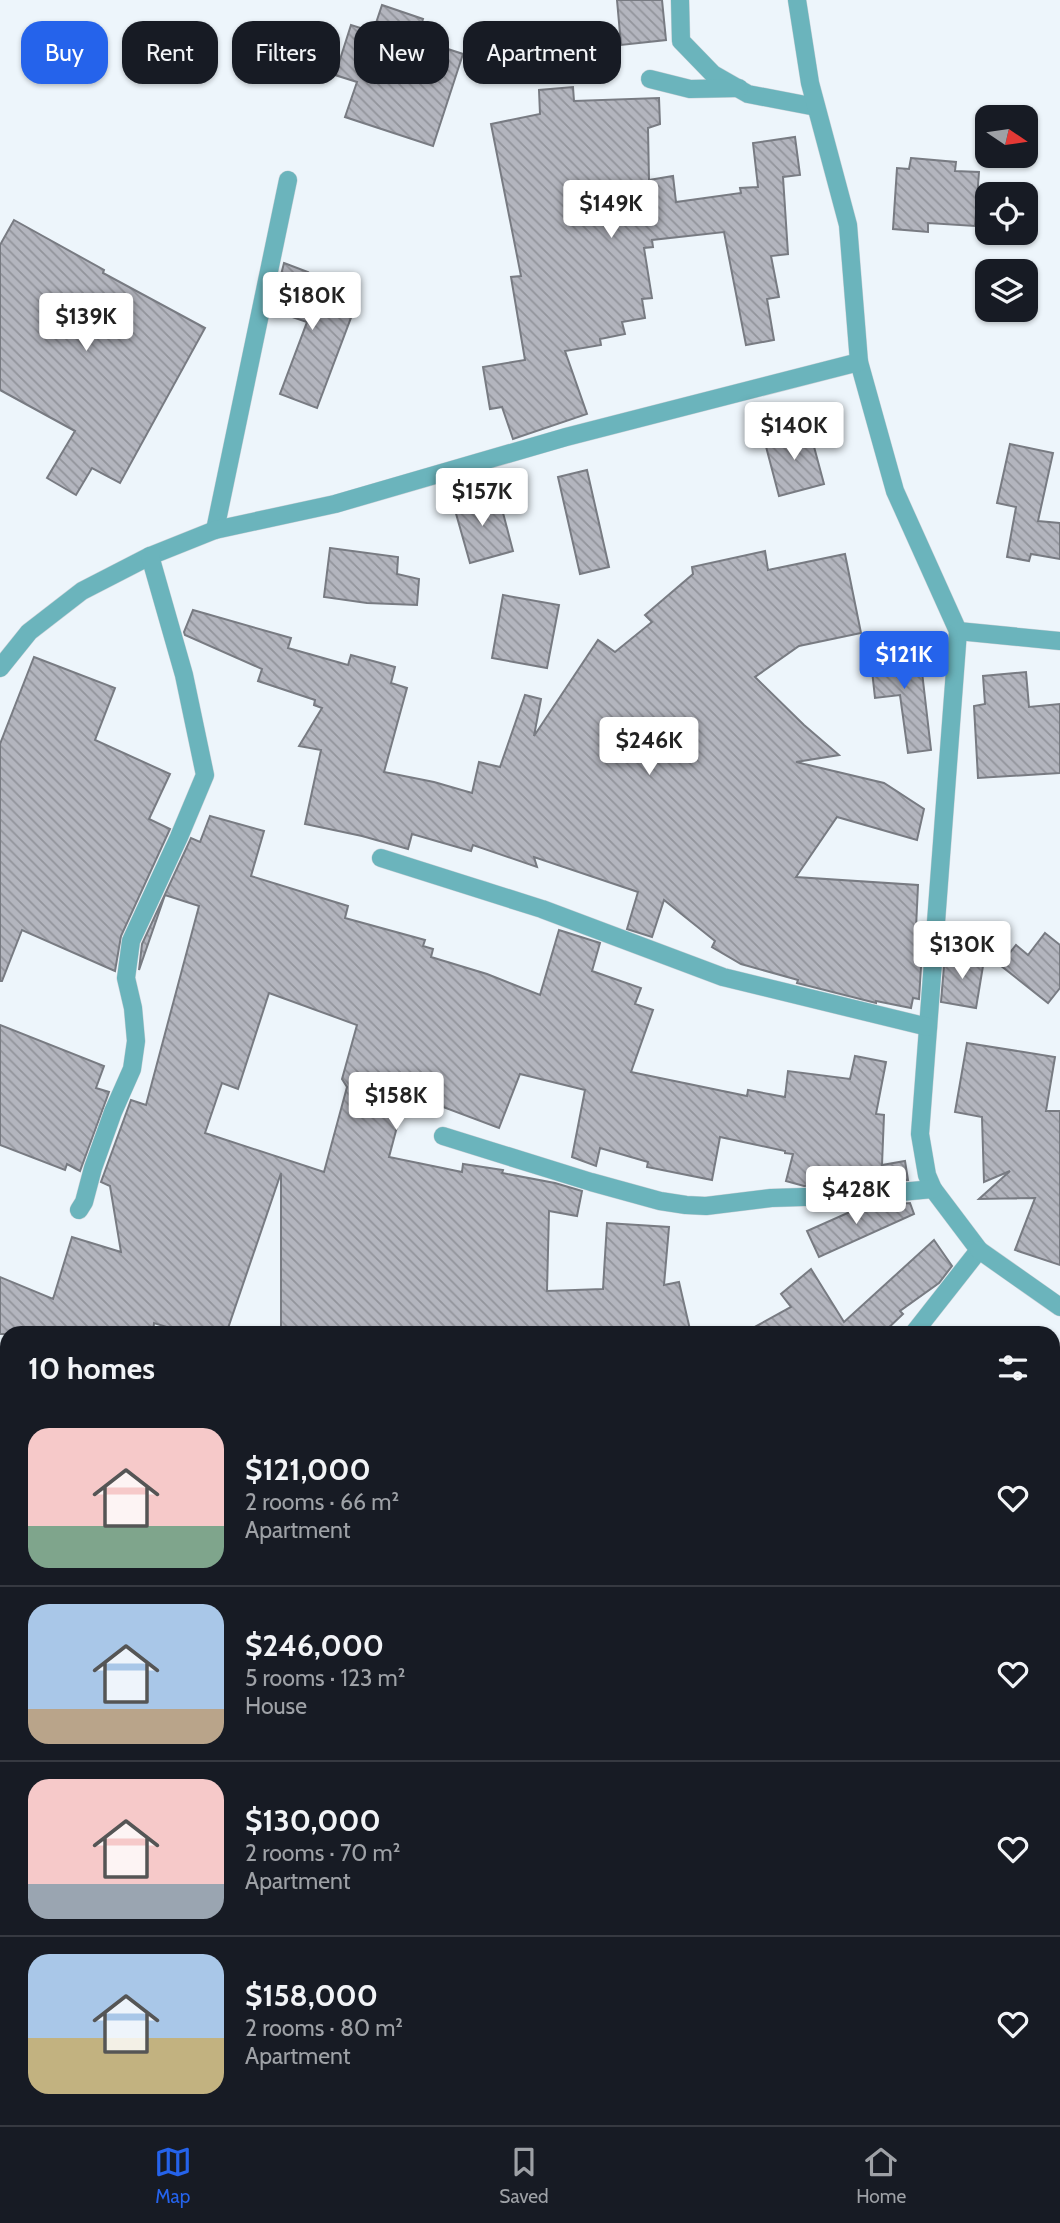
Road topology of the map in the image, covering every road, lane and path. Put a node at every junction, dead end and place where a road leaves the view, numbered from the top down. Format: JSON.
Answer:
{"nodes":[{"id":1,"x":680,"y":0,"type":"edge"},
{"id":2,"x":797,"y":0,"type":"edge"},
{"id":3,"x":650,"y":79,"type":"dead end"},
{"id":4,"x":739,"y":88,"type":"junction"},
{"id":5,"x":816,"y":107,"type":"junction"},
{"id":6,"x":288,"y":180,"type":"dead end"},
{"id":7,"x":859,"y":362,"type":"junction"},
{"id":8,"x":215,"y":530,"type":"junction"},
{"id":9,"x":150,"y":556,"type":"junction"},
{"id":10,"x":958,"y":631,"type":"junction"},
{"id":11,"x":1060,"y":641,"type":"edge"},
{"id":12,"x":0,"y":668,"type":"edge"},
{"id":13,"x":381,"y":858,"type":"dead end"},
{"id":14,"x":928,"y":1027,"type":"junction"},
{"id":15,"x":443,"y":1136,"type":"dead end"},
{"id":16,"x":933,"y":1189,"type":"junction"},
{"id":17,"x":79,"y":1210,"type":"dead end"},
{"id":18,"x":979,"y":1250,"type":"junction"},
{"id":19,"x":1060,"y":1307,"type":"edge"},
{"id":20,"x":919,"y":1326,"type":"edge"}],
"edges":[{"from":1,"to":4,"type":"street"},
{"from":2,"to":5,"type":"street"},
{"from":3,"to":4,"type":"street"},
{"from":4,"to":5,"type":"street"},
{"from":5,"to":7,"type":"street"},
{"from":6,"to":8,"type":"street"},
{"from":7,"to":8,"type":"street"},
{"from":7,"to":10,"type":"street"},
{"from":8,"to":9,"type":"street"},
{"from":9,"to":12,"type":"street"},
{"from":9,"to":17,"type":"street"},
{"from":10,"to":11,"type":"street"},
{"from":10,"to":14,"type":"street"},
{"from":13,"to":14,"type":"street"},
{"from":14,"to":16,"type":"street"},
{"from":15,"to":16,"type":"street"},
{"from":16,"to":18,"type":"street"},
{"from":18,"to":19,"type":"street"},
{"from":18,"to":20,"type":"street"}]}
